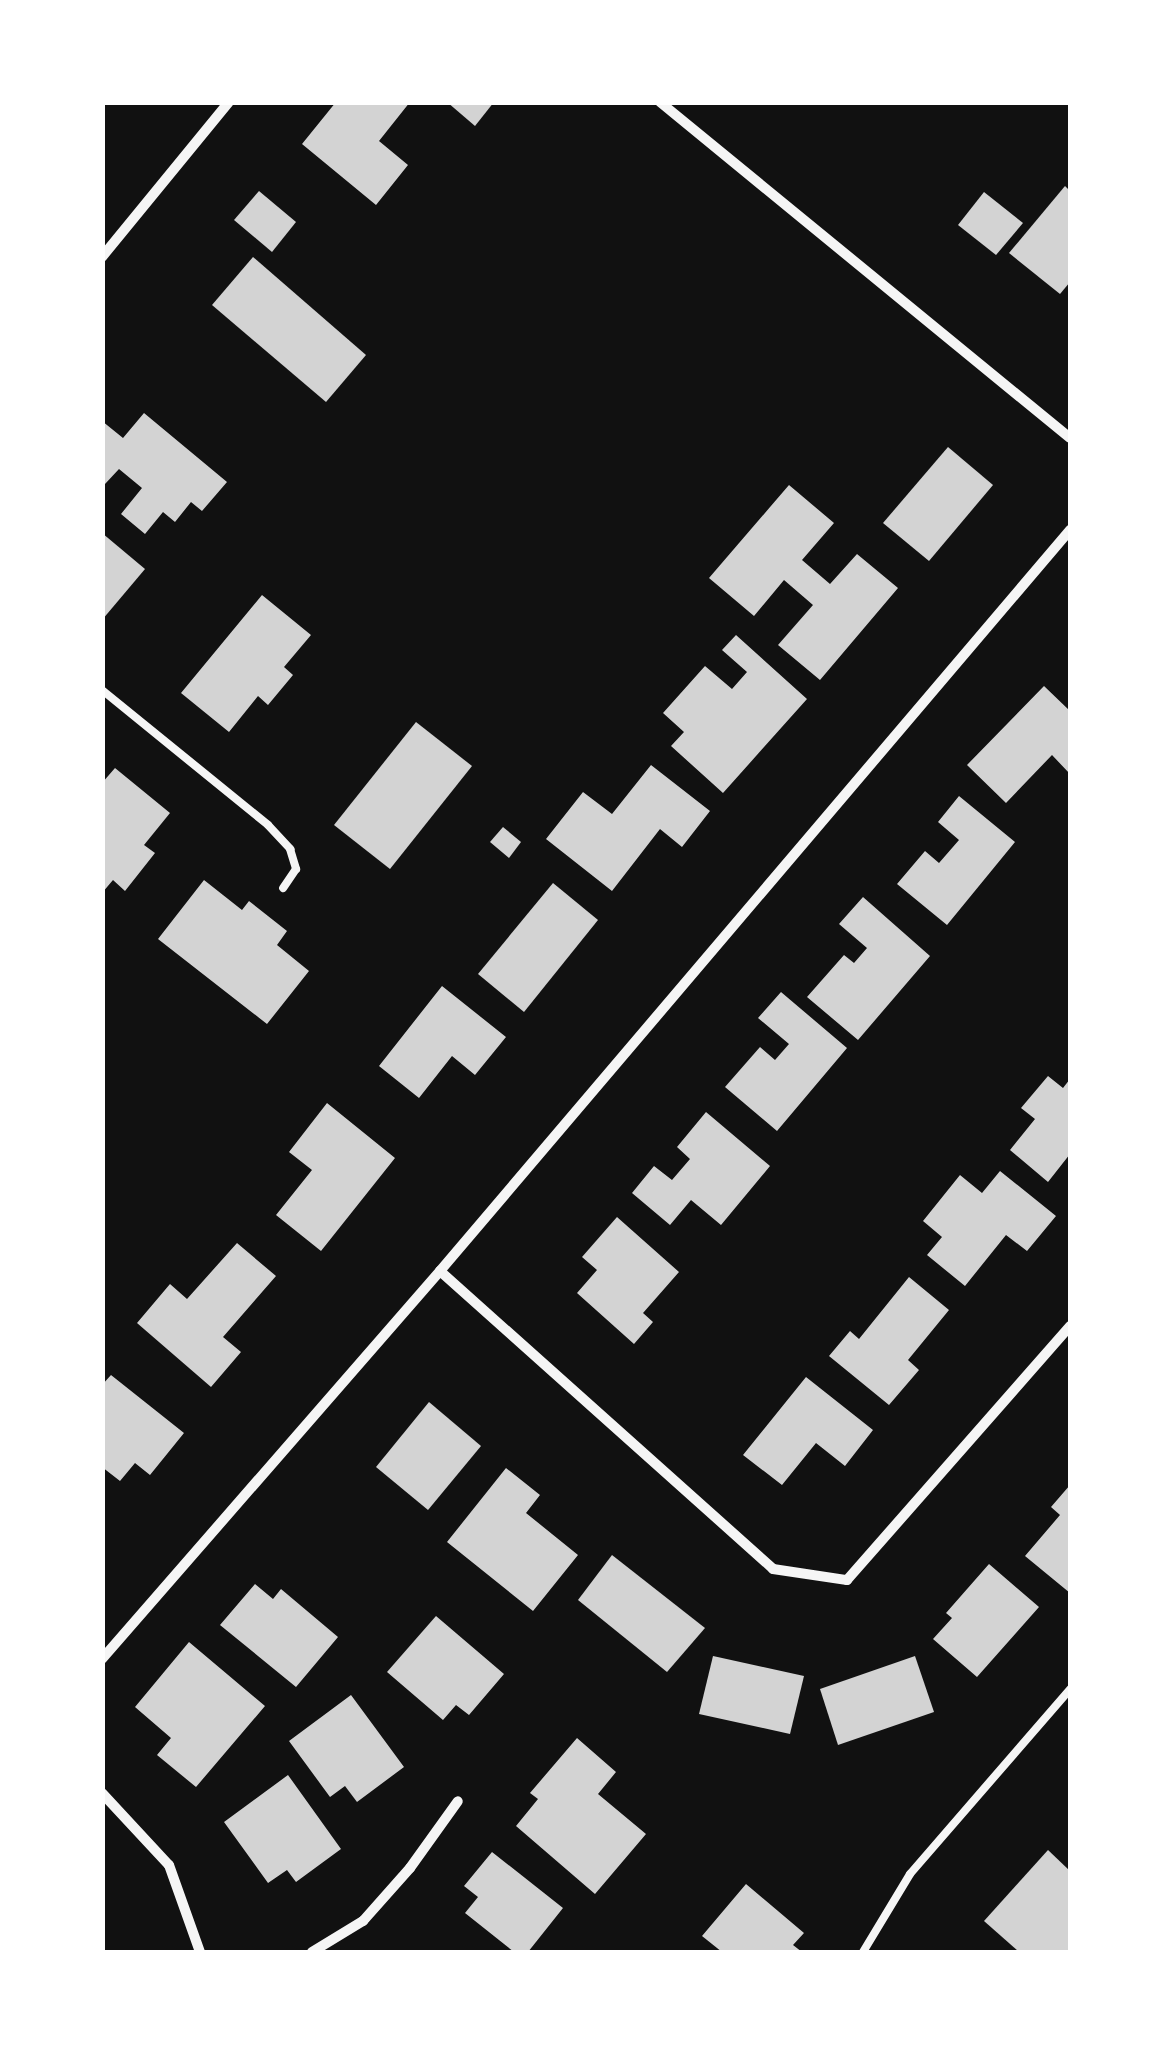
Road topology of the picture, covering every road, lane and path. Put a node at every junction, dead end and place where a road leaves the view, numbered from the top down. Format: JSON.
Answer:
{"nodes":[{"id":1,"x":229,"y":102,"type":"edge"},
{"id":2,"x":660,"y":102,"type":"edge"},
{"id":3,"x":102,"y":256,"type":"edge"},
{"id":4,"x":1069,"y":431,"type":"edge"},
{"id":5,"x":1070,"y":530,"type":"edge"},
{"id":6,"x":102,"y":690,"type":"edge"},
{"id":7,"x":283,"y":888,"type":"dead end"},
{"id":8,"x":440,"y":1271,"type":"junction"},
{"id":9,"x":1070,"y":1326,"type":"edge"},
{"id":10,"x":102,"y":1659,"type":"edge"},
{"id":11,"x":1070,"y":1689,"type":"edge"},
{"id":12,"x":102,"y":1793,"type":"edge"},
{"id":13,"x":458,"y":1801,"type":"dead end"},
{"id":14,"x":200,"y":1952,"type":"edge"},
{"id":15,"x":312,"y":1952,"type":"edge"},
{"id":16,"x":863,"y":1952,"type":"edge"}],
"edges":[{"from":1,"to":3,"type":"street"},
{"from":2,"to":4,"type":"street"},
{"from":5,"to":8,"type":"street"},
{"from":6,"to":7,"type":"lane"},
{"from":8,"to":9,"type":"street"},
{"from":8,"to":10,"type":"street"},
{"from":11,"to":16,"type":"lane"},
{"from":12,"to":14,"type":"street"},
{"from":13,"to":15,"type":"street"}]}
